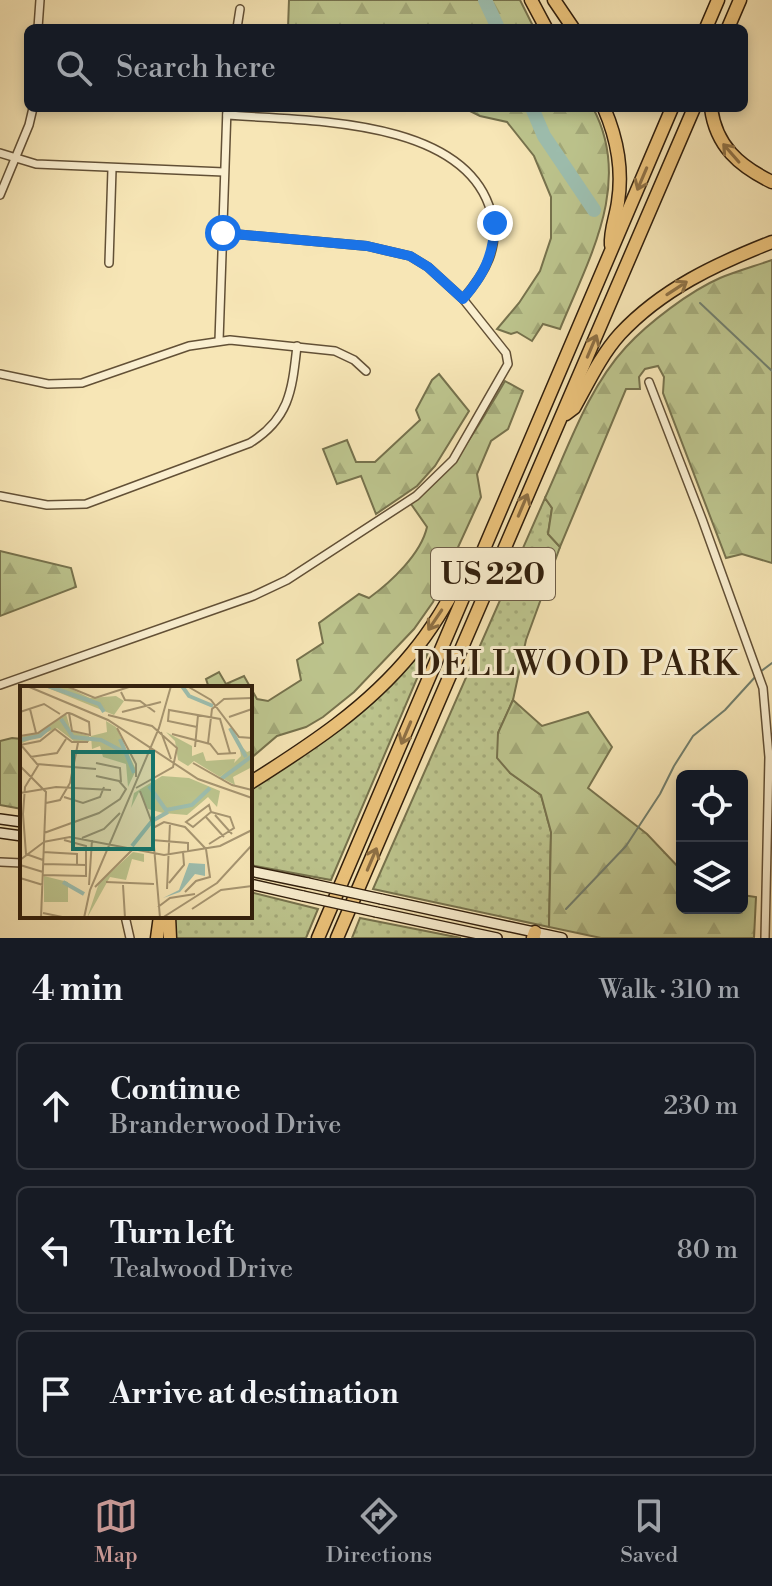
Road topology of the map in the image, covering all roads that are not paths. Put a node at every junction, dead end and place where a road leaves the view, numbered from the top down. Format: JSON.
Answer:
{"nodes":[{"id":1,"x":40,"y":0,"type":"edge"},
{"id":2,"x":531,"y":0,"type":"edge"},
{"id":3,"x":554,"y":0,"type":"edge"},
{"id":4,"x":718,"y":0,"type":"edge"},
{"id":5,"x":740,"y":0,"type":"edge"},
{"id":6,"x":240,"y":9,"type":"dead end"},
{"id":7,"x":709,"y":23,"type":"edge"},
{"id":8,"x":38,"y":24,"type":"edge"},
{"id":9,"x":238,"y":24,"type":"edge"},
{"id":10,"x":544,"y":24,"type":"edge"},
{"id":11,"x":570,"y":24,"type":"edge"},
{"id":12,"x":730,"y":24,"type":"edge"},
{"id":13,"x":32,"y":112,"type":"edge"},
{"id":14,"x":227,"y":112,"type":"edge"},
{"id":15,"x":236,"y":112,"type":"edge"},
{"id":16,"x":605,"y":112,"type":"edge"},
{"id":17,"x":670,"y":112,"type":"edge"},
{"id":18,"x":692,"y":112,"type":"edge"},
{"id":19,"x":712,"y":112,"type":"edge"},
{"id":20,"x":0,"y":153,"type":"edge"},
{"id":21,"x":16,"y":157,"type":"junction"},
{"id":22,"x":112,"y":169,"type":"junction"},
{"id":23,"x":224,"y":172,"type":"junction"},
{"id":24,"x":772,"y":182,"type":"edge"},
{"id":25,"x":0,"y":195,"type":"edge"},
{"id":26,"x":223,"y":233,"type":"junction"},
{"id":27,"x":772,"y":245,"type":"edge"},
{"id":28,"x":611,"y":249,"type":"junction"},
{"id":29,"x":109,"y":263,"type":"dead end"},
{"id":30,"x":463,"y":299,"type":"junction"},
{"id":31,"x":219,"y":341,"type":"junction"},
{"id":32,"x":297,"y":346,"type":"junction"},
{"id":33,"x":366,"y":371,"type":"dead end"},
{"id":34,"x":0,"y":374,"type":"edge"},
{"id":35,"x":649,"y":382,"type":"dead end"},
{"id":36,"x":561,"y":418,"type":"junction"},
{"id":37,"x":0,"y":496,"type":"edge"},
{"id":38,"x":479,"y":557,"type":"junction"},
{"id":39,"x":0,"y":685,"type":"edge"},
{"id":40,"x":770,"y":734,"type":"edge"},
{"id":41,"x":252,"y":782,"type":"edge"},
{"id":42,"x":0,"y":819,"type":"edge"},
{"id":43,"x":20,"y":822,"type":"edge"},
{"id":44,"x":0,"y":833,"type":"edge"},
{"id":45,"x":20,"y":836,"type":"edge"},
{"id":46,"x":770,"y":856,"type":"edge"},
{"id":47,"x":0,"y":862,"type":"edge"},
{"id":48,"x":20,"y":863,"type":"edge"},
{"id":49,"x":252,"y":871,"type":"edge"},
{"id":50,"x":252,"y":884,"type":"edge"},
{"id":51,"x":125,"y":918,"type":"edge"},
{"id":52,"x":160,"y":918,"type":"edge"},
{"id":53,"x":169,"y":918,"type":"edge"},
{"id":54,"x":318,"y":935,"type":"edge"},
{"id":55,"x":340,"y":936,"type":"edge"},
{"id":56,"x":538,"y":936,"type":"edge"},
{"id":57,"x":130,"y":938,"type":"edge"},
{"id":58,"x":157,"y":938,"type":"edge"},
{"id":59,"x":170,"y":938,"type":"edge"},
{"id":60,"x":497,"y":938,"type":"edge"},
{"id":61,"x":562,"y":938,"type":"edge"},
{"id":62,"x":765,"y":938,"type":"edge"}],
"edges":[{"from":1,"to":8,"type":"street"},
{"from":2,"to":10,"type":"highway"},
{"from":3,"to":11,"type":"highway"},
{"from":4,"to":7,"type":"highway"},
{"from":5,"to":12,"type":"highway"},
{"from":6,"to":9,"type":"street"},
{"from":13,"to":21,"type":"street"},
{"from":14,"to":23,"type":"street"},
{"from":15,"to":30,"type":"street"},
{"from":16,"to":28,"type":"highway"},
{"from":17,"to":28,"type":"highway","number":"US 220","one_way":true},
{"from":36,"to":18,"type":"highway","one_way":true},
{"from":24,"to":19,"type":"highway","one_way":true},
{"from":20,"to":21,"type":"street"},
{"from":21,"to":22,"type":"street"},
{"from":21,"to":25,"type":"street"},
{"from":22,"to":23,"type":"street"},
{"from":22,"to":29,"type":"street"},
{"from":23,"to":26,"type":"street"},
{"from":26,"to":30,"type":"street"},
{"from":26,"to":31,"type":"street"},
{"from":36,"to":27,"type":"highway","number":"US 220","one_way":true},
{"from":28,"to":38,"type":"highway","number":"US 220"},
{"from":30,"to":39,"type":"street"},
{"from":31,"to":32,"type":"street"},
{"from":31,"to":34,"type":"street"},
{"from":32,"to":33,"type":"street"},
{"from":32,"to":37,"type":"street"},
{"from":35,"to":40,"type":"street"},
{"from":55,"to":36,"type":"highway","number":"US 220","one_way":true},
{"from":38,"to":41,"type":"highway","one_way":true},
{"from":38,"to":54,"type":"highway","number":"US 220","one_way":true},
{"from":40,"to":46,"type":"street"},
{"from":42,"to":43,"type":"main road"},
{"from":44,"to":45,"type":"main road"},
{"from":46,"to":62,"type":"street"},
{"from":47,"to":48,"type":"street"},
{"from":49,"to":56,"type":"main road","bridge":true},
{"from":50,"to":60,"type":"main road","bridge":true},
{"from":51,"to":57,"type":"street"},
{"from":52,"to":58,"type":"highway"},
{"from":53,"to":59,"type":"highway"},
{"from":56,"to":61,"type":"main road"}]}
